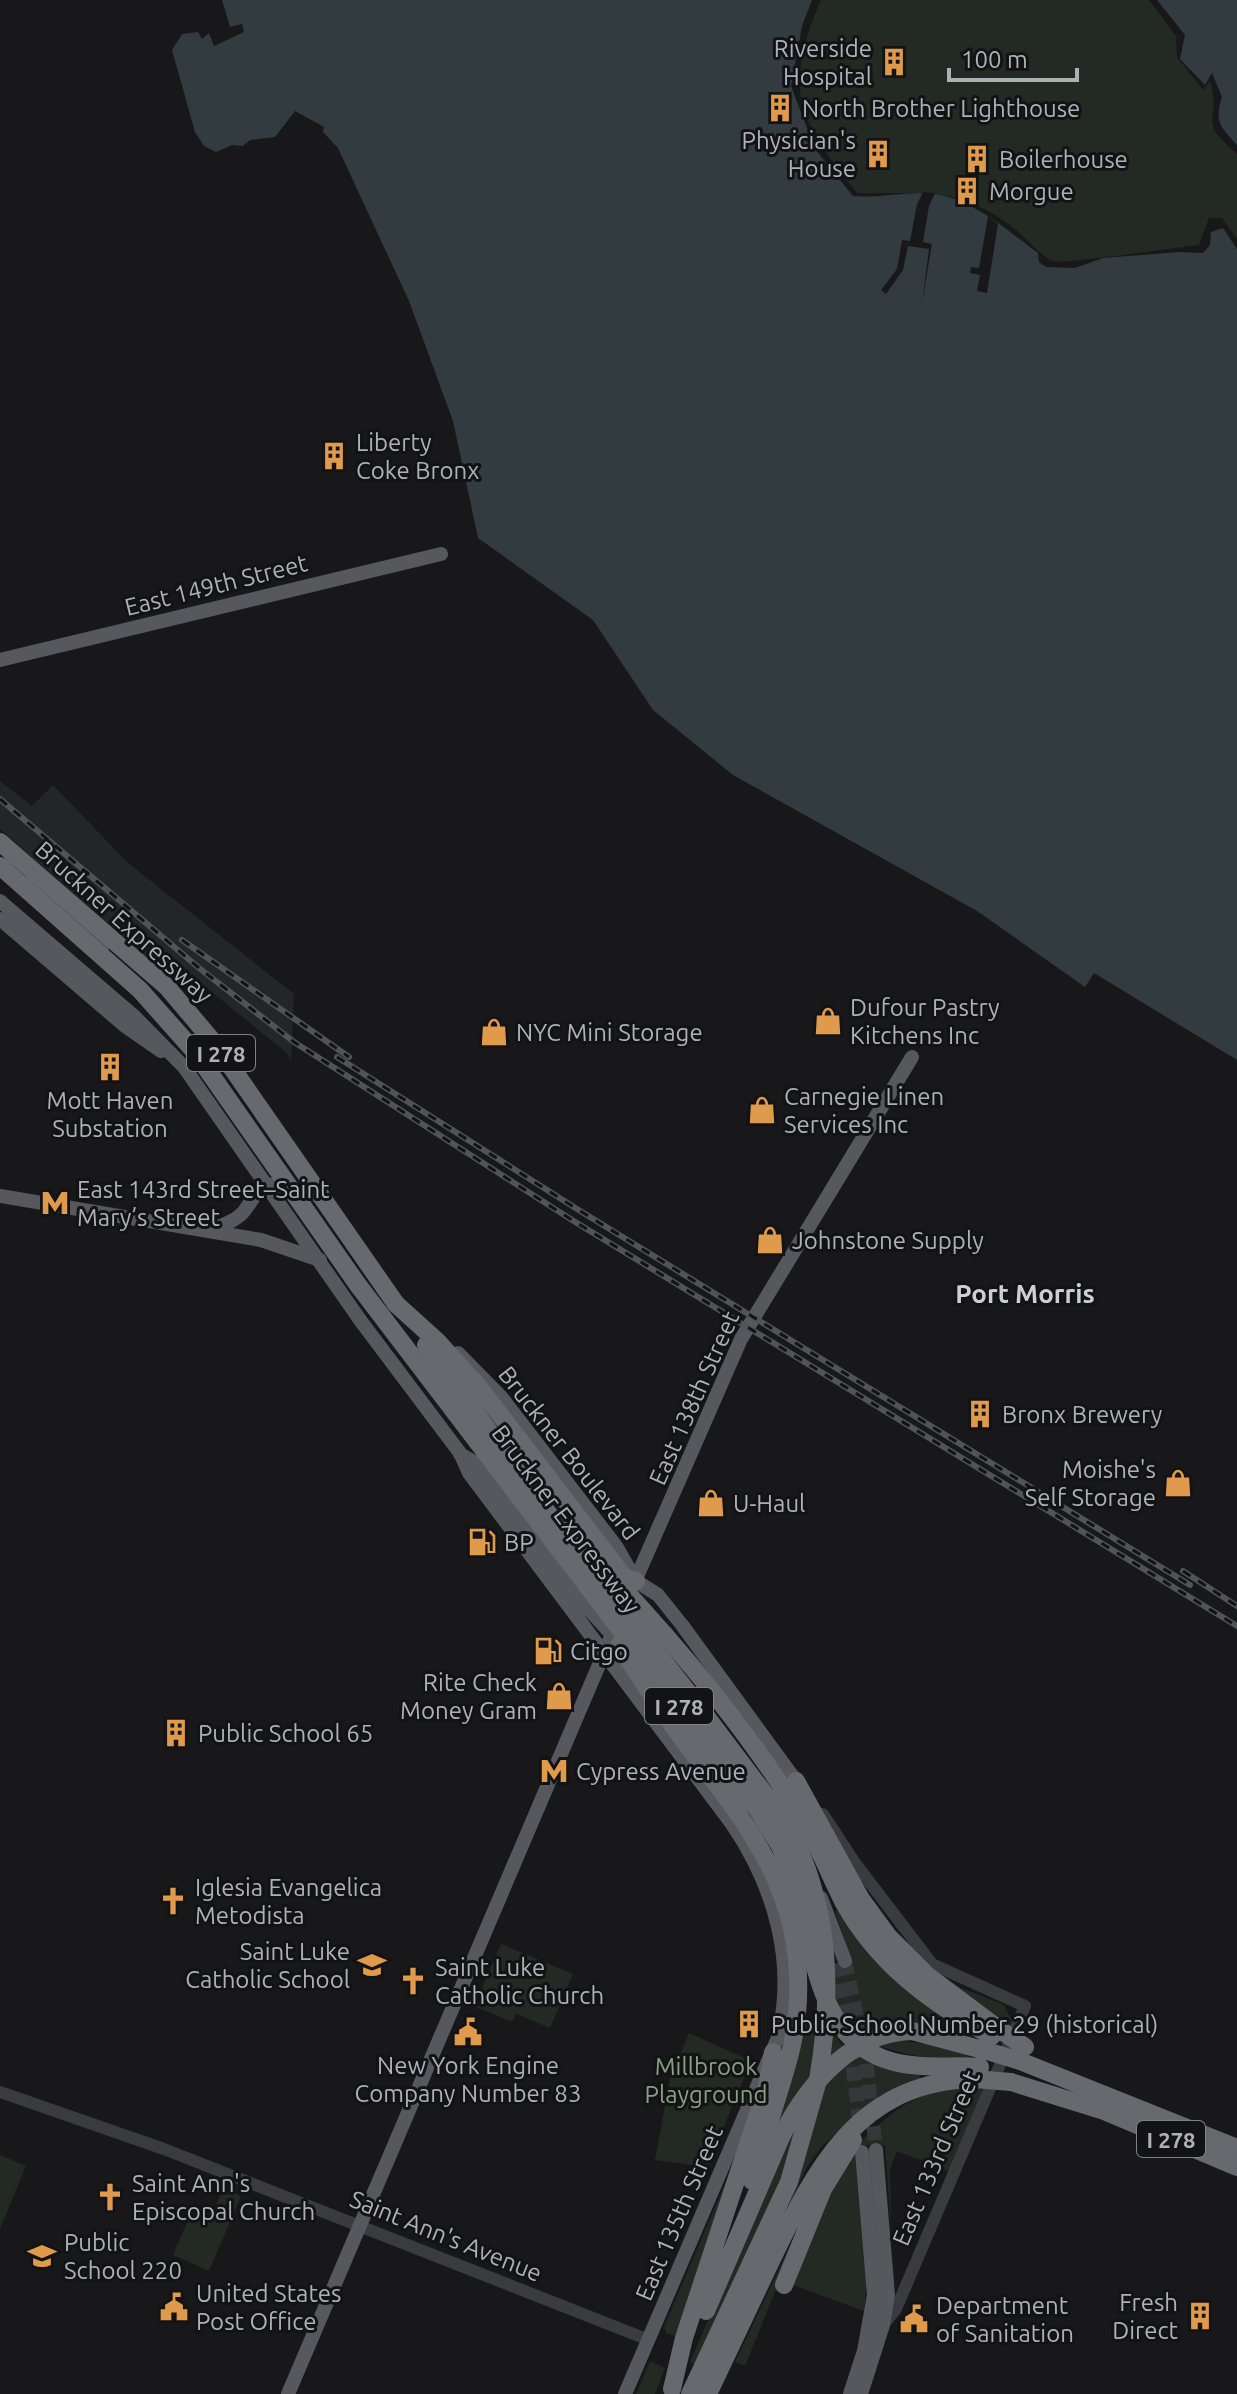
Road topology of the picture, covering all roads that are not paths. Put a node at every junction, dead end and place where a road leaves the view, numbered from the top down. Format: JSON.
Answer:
{"nodes":[{"id":1,"x":441,"y":554,"type":"dead end"},
{"id":2,"x":0,"y":660,"type":"edge"},
{"id":3,"x":0,"y":842,"type":"edge"},
{"id":4,"x":0,"y":856,"type":"edge"},
{"id":5,"x":0,"y":866,"type":"edge"},
{"id":6,"x":0,"y":876,"type":"edge"},
{"id":7,"x":37,"y":887,"type":"junction"},
{"id":8,"x":0,"y":901,"type":"edge"},
{"id":9,"x":0,"y":919,"type":"edge"},
{"id":10,"x":73,"y":941,"type":"junction"},
{"id":11,"x":196,"y":1049,"type":"junction"},
{"id":12,"x":912,"y":1057,"type":"dead end"},
{"id":13,"x":184,"y":1067,"type":"junction"},
{"id":14,"x":236,"y":1081,"type":"junction"},
{"id":15,"x":266,"y":1184,"type":"junction"},
{"id":16,"x":302,"y":1192,"type":"junction"},
{"id":17,"x":0,"y":1196,"type":"edge"},
{"id":18,"x":209,"y":1230,"type":"junction"},
{"id":19,"x":320,"y":1260,"type":"junction"},
{"id":20,"x":396,"y":1304,"type":"junction"},
{"id":21,"x":495,"y":1439,"type":"junction"},
{"id":22,"x":460,"y":1453,"type":"junction"},
{"id":23,"x":548,"y":1535,"type":"junction"},
{"id":24,"x":636,"y":1581,"type":"junction"},
{"id":25,"x":620,"y":1615,"type":"junction"},
{"id":26,"x":611,"y":1634,"type":"junction"},
{"id":27,"x":602,"y":1652,"type":"junction"},
{"id":28,"x":681,"y":1690,"type":"junction"},
{"id":29,"x":796,"y":1781,"type":"junction"},
{"id":30,"x":1025,"y":2006,"type":"joint"},
{"id":31,"x":773,"y":2052,"type":"junction"},
{"id":32,"x":986,"y":2052,"type":"junction"},
{"id":33,"x":1019,"y":2063,"type":"junction"},
{"id":34,"x":0,"y":2092,"type":"edge"},
{"id":35,"x":1093,"y":2098,"type":"junction"},
{"id":36,"x":891,"y":2100,"type":"junction"},
{"id":37,"x":775,"y":2132,"type":"junction"},
{"id":38,"x":1237,"y":2148,"type":"edge"},
{"id":39,"x":1237,"y":2167,"type":"edge"},
{"id":40,"x":360,"y":2225,"type":"junction"},
{"id":41,"x":784,"y":2285,"type":"dead end"},
{"id":42,"x":883,"y":2325,"type":"junction"},
{"id":43,"x":649,"y":2340,"type":"junction"},
{"id":44,"x":688,"y":2340,"type":"junction"},
{"id":45,"x":724,"y":2342,"type":"junction"},
{"id":46,"x":678,"y":2392,"type":"edge"},
{"id":47,"x":288,"y":2394,"type":"edge"},
{"id":48,"x":625,"y":2394,"type":"edge"},
{"id":49,"x":708,"y":2394,"type":"edge"},
{"id":50,"x":850,"y":2394,"type":"edge"},
{"id":51,"x":861,"y":2394,"type":"edge"}],
"edges":[{"from":1,"to":2,"type":"main road","name":"East 149th Street"},
{"from":3,"to":20,"type":"highway","name":"Bruckner Expressway","number":"I 278","bridge":true},
{"from":4,"to":7,"type":"main road","name":"Bruckner Boulevard"},
{"from":5,"to":23,"type":"highway","name":"Bruckner Expressway","number":"I 278","bridge":true},
{"from":6,"to":10,"type":"main road"},
{"from":7,"to":10,"type":"main road"},
{"from":7,"to":14,"type":"main road","name":"Bruckner Boulevard"},
{"from":8,"to":13,"type":"main road"},
{"from":9,"to":13,"type":"main road"},
{"from":10,"to":11,"type":"main road"},
{"from":11,"to":14,"type":"main road"},
{"from":11,"to":16,"type":"main road"},
{"from":12,"to":24,"type":"main road","name":"East 138th Street"},
{"from":13,"to":15,"type":"main road"},
{"from":14,"to":24,"type":"main road","name":"Bruckner Boulevard"},
{"from":15,"to":16,"type":"main road"},
{"from":15,"to":18,"type":"main road"},
{"from":15,"to":19,"type":"main road"},
{"from":16,"to":25,"type":"main road"},
{"from":17,"to":18,"type":"main road"},
{"from":18,"to":19,"type":"main road"},
{"from":19,"to":22,"type":"main road"},
{"from":20,"to":21,"type":"highway","name":"Bruckner Expressway","number":"I 278"},
{"from":20,"to":24,"type":"highway"},
{"from":21,"to":32,"type":"highway","name":"Bruckner Expressway","number":"I 278","bridge":true},
{"from":21,"to":45,"type":"highway","bridge":true},
{"from":22,"to":26,"type":"main road"},
{"from":22,"to":27,"type":"main road"},
{"from":23,"to":32,"type":"highway","name":"Bruckner Expressway","number":"I 278","bridge":true},
{"from":23,"to":37,"type":"highway","bridge":true},
{"from":24,"to":25,"type":"main road","name":"East 138th Street"},
{"from":24,"to":28,"type":"main road"},
{"from":24,"to":29,"type":"main road","name":"Bruckner Boulevard"},
{"from":25,"to":26,"type":"main road","name":"East 138th Street"},
{"from":25,"to":28,"type":"main road"},
{"from":26,"to":27,"type":"main road","name":"East 138th Street"},
{"from":26,"to":28,"type":"main road"},
{"from":27,"to":31,"type":"main road","name":"East 135th Street"},
{"from":27,"to":40,"type":"main road","name":"East 138th Street"},
{"from":29,"to":30,"type":"street","name":"Bruckner Boulevard"},
{"from":29,"to":32,"type":"highway"},
{"from":30,"to":42,"type":"street","name":"East 133rd Street"},
{"from":31,"to":43,"type":"main road","name":"East 135th Street"},
{"from":31,"to":44,"type":"highway"},
{"from":32,"to":33,"type":"highway","name":"Bruckner Expressway","number":"I 278"},
{"from":32,"to":33,"type":"highway","bridge":true},
{"from":32,"to":36,"type":"highway"},
{"from":32,"to":37,"type":"highway","bridge":true},
{"from":33,"to":35,"type":"highway"},
{"from":33,"to":35,"type":"highway","name":"Bruckner Expressway","number":"I 278"},
{"from":34,"to":40,"type":"street","name":"Saint Ann's Avenue"},
{"from":35,"to":38,"type":"highway","number":"I 278"},
{"from":35,"to":39,"type":"highway","number":"I 278"},
{"from":36,"to":41,"type":"highway"},
{"from":36,"to":45,"type":"highway"},
{"from":37,"to":44,"type":"highway"},
{"from":40,"to":43,"type":"street","name":"Saint Ann's Avenue"},
{"from":40,"to":47,"type":"main road","name":"East 138th Street"},
{"from":42,"to":50,"type":"main road"},
{"from":42,"to":51,"type":"main road"},
{"from":43,"to":48,"type":"main road","name":"East 135th Street"},
{"from":44,"to":46,"type":"highway"},
{"from":45,"to":46,"type":"highway"},
{"from":45,"to":49,"type":"highway"}]}
